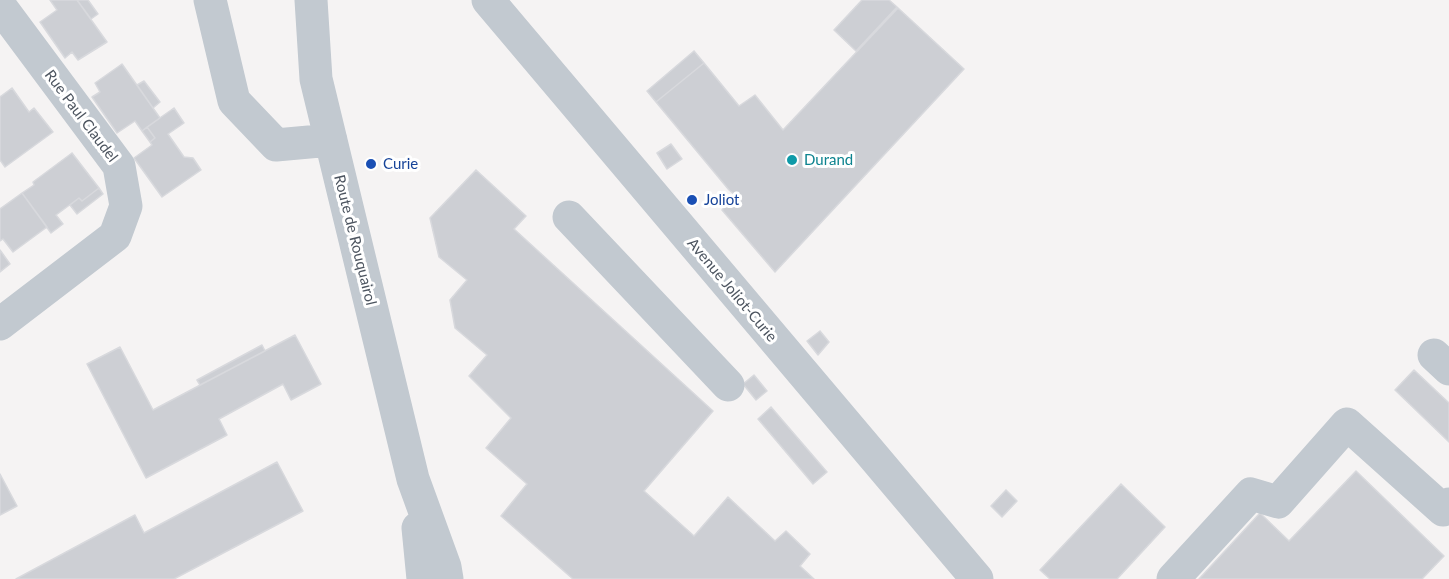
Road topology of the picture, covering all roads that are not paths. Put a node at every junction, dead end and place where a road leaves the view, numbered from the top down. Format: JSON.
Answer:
{"nodes":[{"id":1,"x":210,"y":0,"type":"edge"},
{"id":2,"x":311,"y":0,"type":"edge"},
{"id":3,"x":488,"y":0,"type":"edge"},
{"id":4,"x":4,"y":22,"type":"edge"},
{"id":5,"x":331,"y":140,"type":"junction"},
{"id":6,"x":569,"y":217,"type":"dead end"},
{"id":7,"x":0,"y":324,"type":"edge"},
{"id":8,"x":728,"y":385,"type":"dead end"},
{"id":9,"x":413,"y":479,"type":"junction"},
{"id":10,"x":1449,"y":504,"type":"edge"},
{"id":11,"x":423,"y":579,"type":"edge"},
{"id":12,"x":447,"y":579,"type":"edge"},
{"id":13,"x":977,"y":579,"type":"edge"},
{"id":14,"x":1173,"y":579,"type":"edge"}],
"edges":[{"from":1,"to":5,"type":"street"},
{"from":2,"to":5,"type":"street","name":"Route de Rouquairol"},
{"from":3,"to":13,"type":"street","name":"Avenue Joliot-Curie"},
{"from":4,"to":7,"type":"street","name":"Rue Paul Claudel"},
{"from":5,"to":9,"type":"street","name":"Route de Rouquairol"},
{"from":6,"to":8,"type":"street"},
{"from":9,"to":11,"type":"street","name":"Route de Rouquairol"},
{"from":9,"to":12,"type":"street","name":"Route de Rouquairol"},
{"from":10,"to":14,"type":"street"}]}
